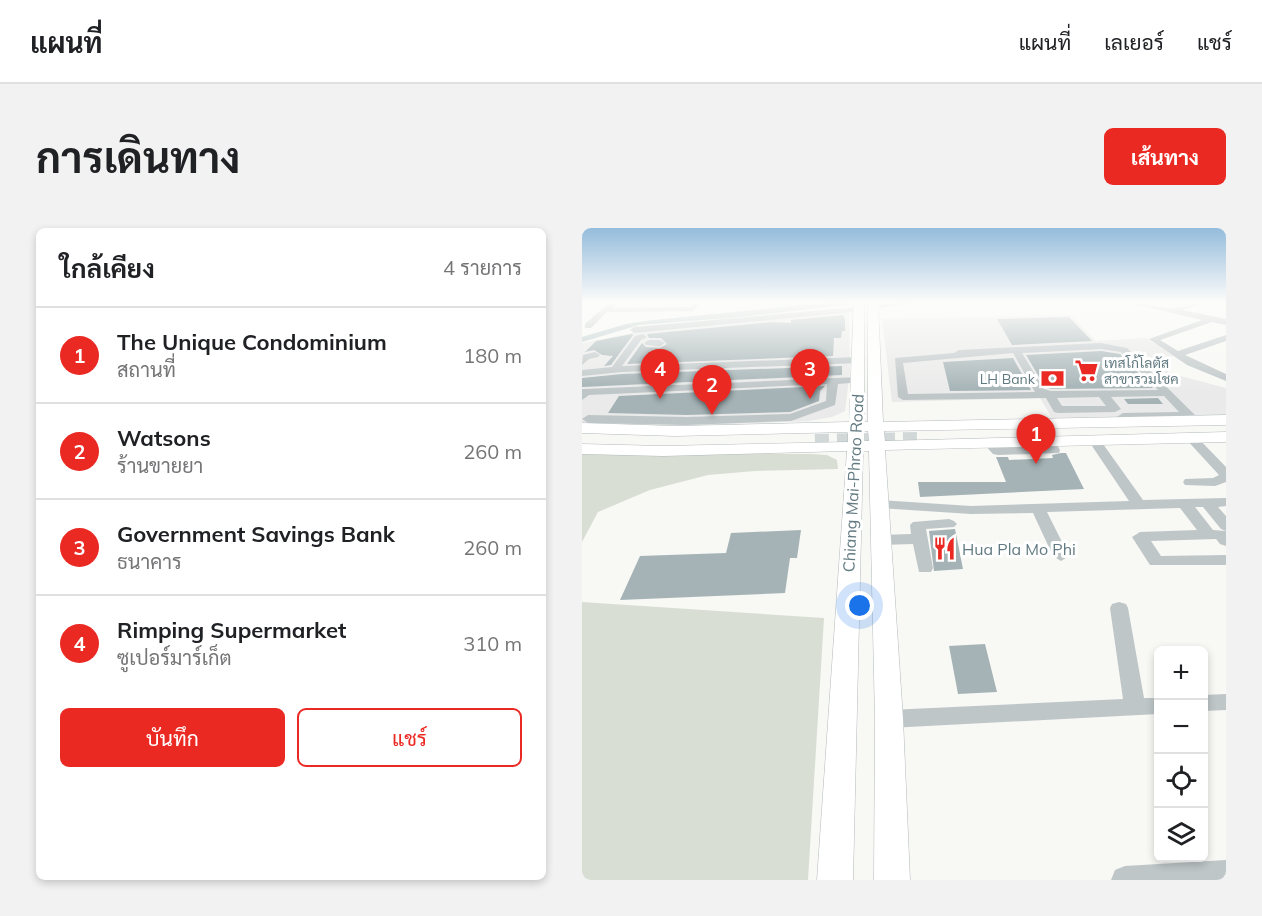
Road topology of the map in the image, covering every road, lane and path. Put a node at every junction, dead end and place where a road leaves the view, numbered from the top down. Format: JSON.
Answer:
{"nodes":[{"id":1,"x":859,"y":331,"type":"edge"},
{"id":2,"x":874,"y":331,"type":"edge"},
{"id":3,"x":1175,"y":331,"type":"edge"},
{"id":4,"x":1226,"y":338,"type":"edge"},
{"id":5,"x":660,"y":343,"type":"dead end"},
{"id":6,"x":644,"y":345,"type":"junction"},
{"id":7,"x":1017,"y":352,"type":"junction"},
{"id":8,"x":968,"y":354,"type":"junction"},
{"id":9,"x":596,"y":355,"type":"dead end"},
{"id":10,"x":1176,"y":355,"type":"junction"},
{"id":11,"x":875,"y":359,"type":"junction"},
{"id":12,"x":859,"y":360,"type":"junction"},
{"id":13,"x":582,"y":362,"type":"edge"},
{"id":14,"x":1226,"y":365,"type":"edge"},
{"id":15,"x":622,"y":369,"type":"junction"},
{"id":16,"x":1209,"y":372,"type":"junction"},
{"id":17,"x":582,"y":373,"type":"edge"},
{"id":18,"x":1226,"y":378,"type":"edge"},
{"id":19,"x":858,"y":380,"type":"junction"},
{"id":20,"x":833,"y":386,"type":"junction"},
{"id":21,"x":605,"y":393,"type":"junction"},
{"id":22,"x":1166,"y":393,"type":"junction"},
{"id":23,"x":1102,"y":394,"type":"junction"},
{"id":24,"x":583,"y":395,"type":"edge"},
{"id":25,"x":1050,"y":395,"type":"junction"},
{"id":26,"x":1165,"y":408,"type":"dead end"},
{"id":27,"x":1116,"y":415,"type":"junction"},
{"id":28,"x":1190,"y":417,"type":"junction"},
{"id":29,"x":856,"y":419,"type":"junction"},
{"id":30,"x":876,"y":419,"type":"junction"},
{"id":31,"x":1226,"y":420,"type":"edge"},
{"id":32,"x":585,"y":421,"type":"edge"},
{"id":33,"x":1226,"y":425,"type":"edge"},
{"id":34,"x":1226,"y":432,"type":"edge"},
{"id":35,"x":922,"y":435,"type":"junction"},
{"id":36,"x":582,"y":436,"type":"edge"},
{"id":37,"x":1226,"y":437,"type":"edge"},
{"id":38,"x":813,"y":438,"type":"junction"},
{"id":39,"x":1191,"y":438,"type":"junction"},
{"id":40,"x":1094,"y":440,"type":"junction"},
{"id":41,"x":582,"y":441,"type":"edge"},
{"id":42,"x":855,"y":447,"type":"junction"},
{"id":43,"x":582,"y":449,"type":"edge"},
{"id":44,"x":869,"y":460,"type":"junction"},
{"id":45,"x":1226,"y":476,"type":"edge"},
{"id":46,"x":1190,"y":482,"type":"dead end"},
{"id":47,"x":1226,"y":502,"type":"edge"},
{"id":48,"x":1207,"y":503,"type":"junction"},
{"id":49,"x":879,"y":504,"type":"junction"},
{"id":50,"x":1185,"y":504,"type":"junction"},
{"id":51,"x":1139,"y":505,"type":"junction"},
{"id":52,"x":1038,"y":508,"type":"junction"},
{"id":53,"x":949,"y":524,"type":"dead end"},
{"id":54,"x":1226,"y":526,"type":"edge"},
{"id":55,"x":1209,"y":535,"type":"junction"},
{"id":56,"x":920,"y":539,"type":"junction"},
{"id":57,"x":881,"y":540,"type":"junction"},
{"id":58,"x":1226,"y":541,"type":"edge"},
{"id":59,"x":1061,"y":556,"type":"dead end"},
{"id":60,"x":1226,"y":560,"type":"edge"},
{"id":61,"x":925,"y":568,"type":"dead end"},
{"id":62,"x":1119,"y":608,"type":"dead end"},
{"id":63,"x":1226,"y":702,"type":"edge"},
{"id":64,"x":1208,"y":703,"type":"edge"},
{"id":65,"x":1154,"y":706,"type":"edge"},
{"id":66,"x":1135,"y":707,"type":"junction"},
{"id":67,"x":890,"y":719,"type":"junction"},
{"id":68,"x":1219,"y":876,"type":"edge"},
{"id":69,"x":835,"y":880,"type":"edge"},
{"id":70,"x":892,"y":880,"type":"edge"},
{"id":71,"x":1125,"y":880,"type":"edge"}],
"edges":[{"from":1,"to":12,"type":"main road","name":"Chiang Mai-Phrao Road"},
{"from":2,"to":11,"type":"main road","name":"Chiang Mai-Phrao Road"},
{"from":3,"to":10,"type":"street"},
{"from":4,"to":10,"type":"street"},
{"from":5,"to":6,"type":"street"},
{"from":6,"to":15,"type":"street"},
{"from":6,"to":15,"type":"street"},
{"from":7,"to":8,"type":"street"},
{"from":7,"to":22,"type":"street"},
{"from":7,"to":25,"type":"street"},
{"from":8,"to":11,"type":"street"},
{"from":8,"to":25,"type":"street"},
{"from":9,"to":13,"type":"street"},
{"from":10,"to":16,"type":"street"},
{"from":11,"to":30,"type":"main road","name":"Chiang Mai-Phrao Road"},
{"from":12,"to":15,"type":"street"},
{"from":12,"to":19,"type":"main road","name":"Chiang Mai-Phrao Road"},
{"from":14,"to":16,"type":"street"},
{"from":15,"to":17,"type":"street"},
{"from":16,"to":18,"type":"street"},
{"from":19,"to":20,"type":"street"},
{"from":19,"to":29,"type":"main road","name":"Chiang Mai-Phrao Road"},
{"from":20,"to":21,"type":"street"},
{"from":20,"to":32,"type":"street"},
{"from":21,"to":24,"type":"street"},
{"from":21,"to":32,"type":"street"},
{"from":22,"to":23,"type":"street"},
{"from":22,"to":28,"type":"street"},
{"from":23,"to":25,"type":"street"},
{"from":23,"to":27,"type":"street"},
{"from":25,"to":27,"type":"street"},
{"from":26,"to":27,"type":"street"},
{"from":27,"to":28,"type":"main road"},
{"from":27,"to":35,"type":"main road"},
{"from":28,"to":31,"type":"main road"},
{"from":29,"to":30,"type":"main road"},
{"from":29,"to":38,"type":"main road"},
{"from":29,"to":42,"type":"main road","name":"Chiang Mai-Phrao Road"},
{"from":30,"to":35,"type":"main road"},
{"from":30,"to":44,"type":"main road","name":"Chiang Mai-Phrao Road"},
{"from":32,"to":38,"type":"main road"},
{"from":33,"to":35,"type":"main road"},
{"from":34,"to":35,"type":"main road"},
{"from":35,"to":40,"type":"main road"},
{"from":35,"to":44,"type":"main road"},
{"from":36,"to":38,"type":"main road"},
{"from":37,"to":39,"type":"main road"},
{"from":38,"to":41,"type":"main road"},
{"from":38,"to":42,"type":"main road"},
{"from":38,"to":43,"type":"main road"},
{"from":38,"to":44,"type":"main road"},
{"from":39,"to":40,"type":"main road"},
{"from":39,"to":45,"type":"street"},
{"from":40,"to":51,"type":"street"},
{"from":42,"to":44,"type":"main road","name":"Chiang Mai-Phrao Road"},
{"from":44,"to":49,"type":"main road","name":"Chiang Mai-Phrao Road"},
{"from":44,"to":69,"type":"main road","name":"Chiang Mai-Phrao Road"},
{"from":45,"to":46,"type":"street"},
{"from":47,"to":48,"type":"street"},
{"from":48,"to":50,"type":"street"},
{"from":48,"to":54,"type":"street"},
{"from":49,"to":52,"type":"street"},
{"from":49,"to":57,"type":"main road","name":"Chiang Mai-Phrao Road"},
{"from":50,"to":51,"type":"street"},
{"from":50,"to":55,"type":"street"},
{"from":51,"to":52,"type":"street"},
{"from":52,"to":59,"type":"street"},
{"from":53,"to":56,"type":"street"},
{"from":55,"to":58,"type":"street"},
{"from":55,"to":60,"type":"street"},
{"from":56,"to":57,"type":"street"},
{"from":56,"to":61,"type":"street"},
{"from":57,"to":67,"type":"main road","name":"Chiang Mai-Phrao Road"},
{"from":62,"to":66,"type":"street"},
{"from":63,"to":64,"type":"street"},
{"from":65,"to":66,"type":"street"},
{"from":66,"to":67,"type":"street"},
{"from":67,"to":70,"type":"main road","name":"Chiang Mai-Phrao Road"},
{"from":68,"to":71,"type":"street"}]}
